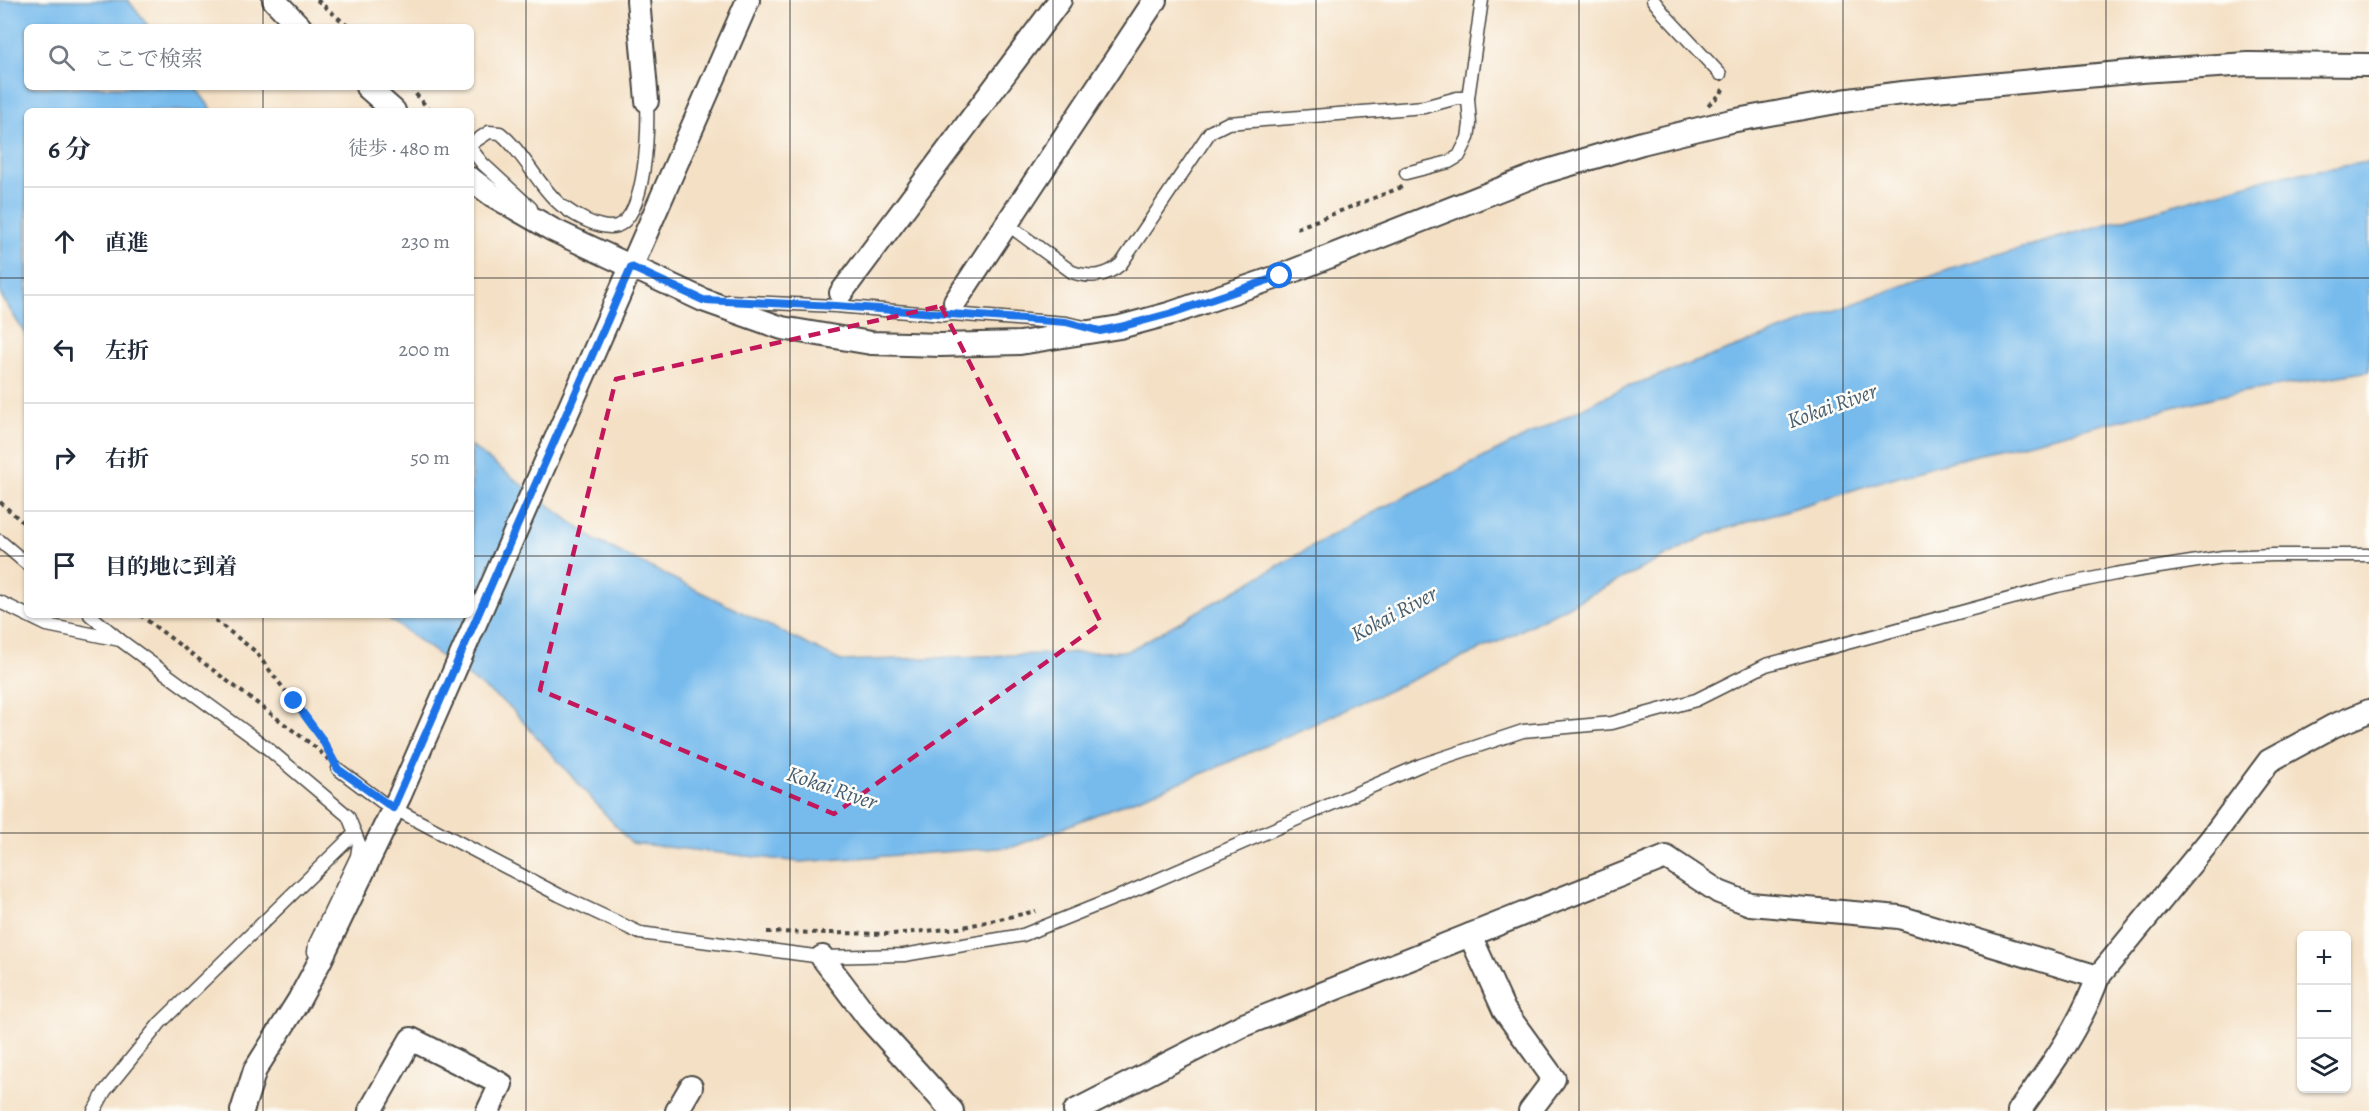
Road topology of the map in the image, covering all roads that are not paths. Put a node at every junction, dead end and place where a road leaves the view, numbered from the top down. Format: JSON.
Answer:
{"nodes":[{"id":1,"x":273,"y":0,"type":"edge"},
{"id":2,"x":638,"y":0,"type":"edge"},
{"id":3,"x":748,"y":0,"type":"edge"},
{"id":4,"x":1060,"y":0,"type":"edge"},
{"id":5,"x":1155,"y":0,"type":"edge"},
{"id":6,"x":1482,"y":0,"type":"edge"},
{"id":7,"x":1653,"y":0,"type":"edge"},
{"id":8,"x":297,"y":24,"type":"edge"},
{"id":9,"x":2369,"y":65,"type":"edge"},
{"id":10,"x":1720,"y":74,"type":"road end"},
{"id":11,"x":370,"y":90,"type":"edge"},
{"id":12,"x":1468,"y":98,"type":"junction"},
{"id":13,"x":647,"y":101,"type":"joint"},
{"id":14,"x":391,"y":108,"type":"edge"},
{"id":15,"x":474,"y":142,"type":"edge"},
{"id":16,"x":474,"y":153,"type":"edge"},
{"id":17,"x":1406,"y":173,"type":"road end"},
{"id":18,"x":474,"y":181,"type":"edge"},
{"id":19,"x":1007,"y":224,"type":"junction"},
{"id":20,"x":553,"y":230,"type":"junction"},
{"id":21,"x":628,"y":275,"type":"junction"},
{"id":22,"x":703,"y":300,"type":"junction"},
{"id":23,"x":839,"y":300,"type":"junction"},
{"id":24,"x":953,"y":308,"type":"junction"},
{"id":25,"x":1100,"y":331,"type":"junction"},
{"id":26,"x":0,"y":541,"type":"edge"},
{"id":27,"x":2369,"y":555,"type":"edge"},
{"id":28,"x":24,"y":561,"type":"edge"},
{"id":29,"x":0,"y":602,"type":"edge"},
{"id":30,"x":24,"y":614,"type":"edge"},
{"id":31,"x":33,"y":618,"type":"edge"},
{"id":32,"x":94,"y":618,"type":"edge"},
{"id":33,"x":120,"y":640,"type":"junction"},
{"id":34,"x":2369,"y":711,"type":"edge"},
{"id":35,"x":338,"y":769,"type":"road end"},
{"id":36,"x":397,"y":801,"type":"junction"},
{"id":37,"x":355,"y":832,"type":"junction"},
{"id":38,"x":1470,"y":935,"type":"junction"},
{"id":39,"x":822,"y":957,"type":"junction"},
{"id":40,"x":320,"y":961,"type":"junction"},
{"id":41,"x":2098,"y":977,"type":"junction"},
{"id":42,"x":691,"y":1087,"type":"dead end"},
{"id":43,"x":94,"y":1111,"type":"edge"},
{"id":44,"x":242,"y":1111,"type":"edge"},
{"id":45,"x":370,"y":1111,"type":"edge"},
{"id":46,"x":488,"y":1111,"type":"edge"},
{"id":47,"x":677,"y":1111,"type":"edge"},
{"id":48,"x":952,"y":1111,"type":"edge"},
{"id":49,"x":1075,"y":1111,"type":"edge"},
{"id":50,"x":1530,"y":1111,"type":"edge"},
{"id":51,"x":2019,"y":1111,"type":"edge"}],
"edges":[{"from":1,"to":8,"type":"street"},
{"from":2,"to":13,"type":"street"},
{"from":3,"to":21,"type":"street"},
{"from":4,"to":23,"type":"street"},
{"from":5,"to":19,"type":"street"},
{"from":6,"to":12,"type":"lane"},
{"from":7,"to":10,"type":"lane"},
{"from":9,"to":25,"type":"street"},
{"from":11,"to":14,"type":"street"},
{"from":12,"to":17,"type":"lane"},
{"from":12,"to":19,"type":"lane"},
{"from":13,"to":15,"type":"lane"},
{"from":16,"to":20,"type":"lane"},
{"from":18,"to":20,"type":"street"},
{"from":19,"to":24,"type":"street"},
{"from":20,"to":21,"type":"street"},
{"from":21,"to":22,"type":"street"},
{"from":21,"to":36,"type":"street"},
{"from":22,"to":23,"type":"lane"},
{"from":22,"to":25,"type":"street"},
{"from":23,"to":24,"type":"lane"},
{"from":24,"to":25,"type":"lane"},
{"from":26,"to":28,"type":"lane"},
{"from":27,"to":39,"type":"lane"},
{"from":29,"to":30,"type":"lane"},
{"from":31,"to":33,"type":"lane"},
{"from":32,"to":33,"type":"lane"},
{"from":33,"to":37,"type":"lane"},
{"from":34,"to":41,"type":"street"},
{"from":35,"to":36,"type":"lane"},
{"from":36,"to":39,"type":"lane"},
{"from":36,"to":40,"type":"street"},
{"from":37,"to":40,"type":"lane"},
{"from":37,"to":43,"type":"lane"},
{"from":38,"to":41,"type":"street"},
{"from":38,"to":49,"type":"street"},
{"from":38,"to":50,"type":"street"},
{"from":39,"to":48,"type":"street"},
{"from":40,"to":44,"type":"street"},
{"from":41,"to":51,"type":"street"},
{"from":42,"to":47,"type":"street"},
{"from":45,"to":46,"type":"street"}]}
